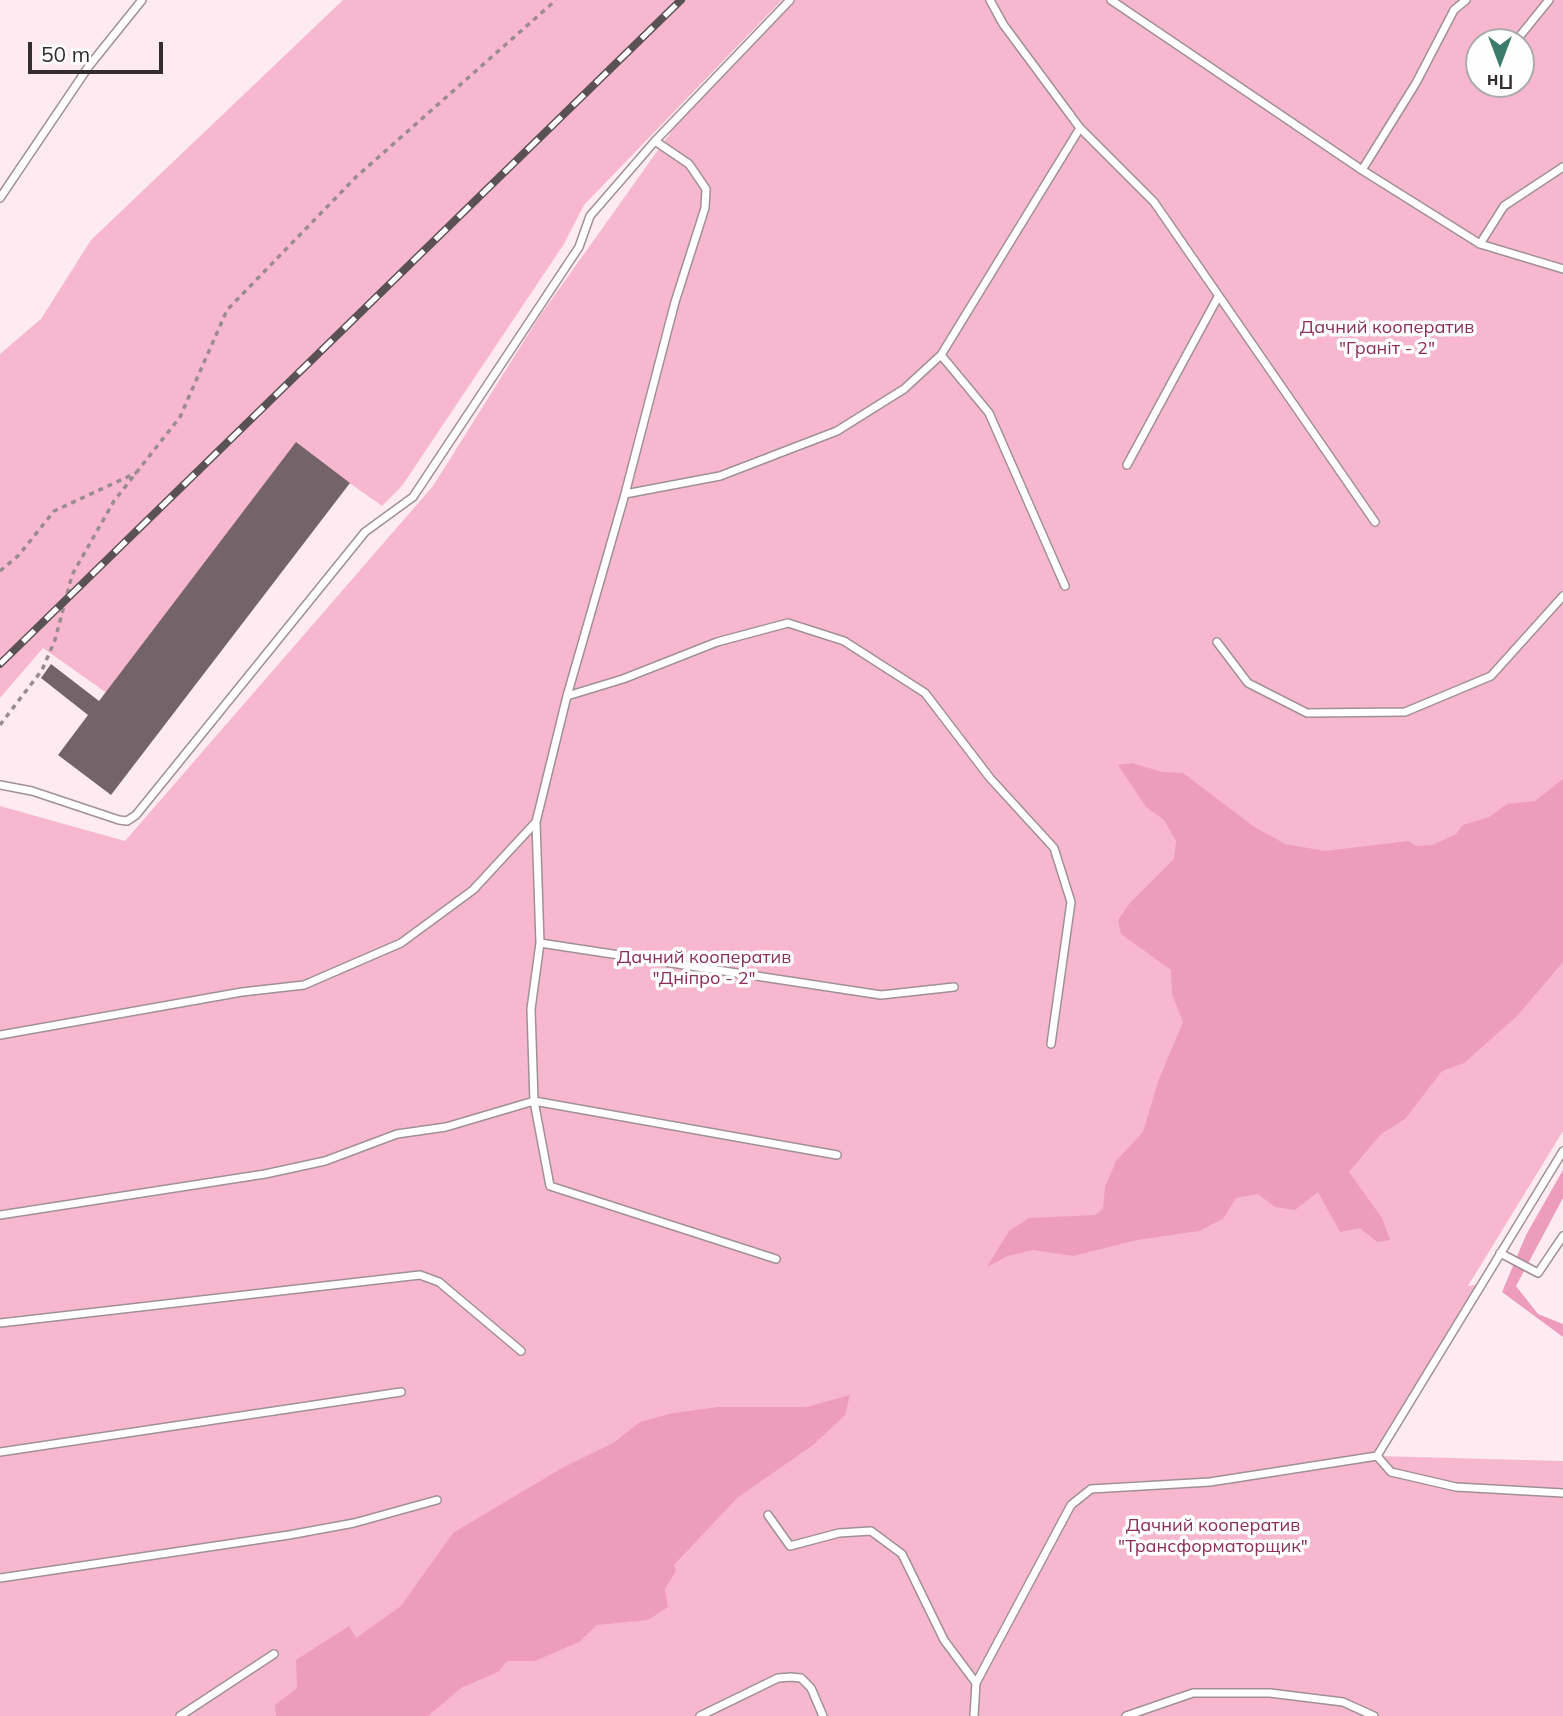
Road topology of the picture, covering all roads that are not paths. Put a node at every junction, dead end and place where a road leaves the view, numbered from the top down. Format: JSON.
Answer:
{"nodes":[{"id":1,"x":142,"y":0,"type":"edge"},
{"id":2,"x":790,"y":0,"type":"edge"},
{"id":3,"x":990,"y":0,"type":"edge"},
{"id":4,"x":1111,"y":0,"type":"edge"},
{"id":5,"x":1466,"y":0,"type":"edge"},
{"id":6,"x":1549,"y":0,"type":"edge"},
{"id":7,"x":1526,"y":28,"type":"edge"},
{"id":8,"x":1080,"y":128,"type":"junction"},
{"id":9,"x":655,"y":141,"type":"junction"},
{"id":10,"x":1563,"y":167,"type":"edge"},
{"id":11,"x":1362,"y":170,"type":"junction"},
{"id":12,"x":0,"y":198,"type":"edge"},
{"id":13,"x":1480,"y":244,"type":"junction"},
{"id":14,"x":1563,"y":269,"type":"edge"},
{"id":15,"x":1218,"y":297,"type":"junction"},
{"id":16,"x":941,"y":355,"type":"junction"},
{"id":17,"x":1127,"y":465,"type":"dead end"},
{"id":18,"x":625,"y":494,"type":"junction"},
{"id":19,"x":1375,"y":522,"type":"dead end"},
{"id":20,"x":1065,"y":586,"type":"dead end"},
{"id":21,"x":1563,"y":596,"type":"edge"},
{"id":22,"x":1217,"y":642,"type":"dead end"},
{"id":23,"x":567,"y":696,"type":"junction"},
{"id":24,"x":0,"y":785,"type":"edge"},
{"id":25,"x":536,"y":822,"type":"junction"},
{"id":26,"x":540,"y":943,"type":"junction"},
{"id":27,"x":954,"y":987,"type":"dead end"},
{"id":28,"x":0,"y":1035,"type":"edge"},
{"id":29,"x":1051,"y":1044,"type":"dead end"},
{"id":30,"x":534,"y":1101,"type":"junction"},
{"id":31,"x":1563,"y":1151,"type":"edge"},
{"id":32,"x":837,"y":1154,"type":"dead end"},
{"id":33,"x":0,"y":1214,"type":"edge"},
{"id":34,"x":1563,"y":1236,"type":"edge"},
{"id":35,"x":1500,"y":1253,"type":"junction"},
{"id":36,"x":776,"y":1259,"type":"dead end"},
{"id":37,"x":0,"y":1323,"type":"edge"},
{"id":38,"x":521,"y":1351,"type":"dead end"},
{"id":39,"x":401,"y":1392,"type":"dead end"},
{"id":40,"x":0,"y":1452,"type":"edge"},
{"id":41,"x":1377,"y":1456,"type":"junction"},
{"id":42,"x":1563,"y":1493,"type":"edge"},
{"id":43,"x":437,"y":1500,"type":"dead end"},
{"id":44,"x":768,"y":1515,"type":"dead end"},
{"id":45,"x":0,"y":1578,"type":"edge"},
{"id":46,"x":274,"y":1654,"type":"dead end"},
{"id":47,"x":976,"y":1683,"type":"junction"},
{"id":48,"x":180,"y":1716,"type":"edge"},
{"id":49,"x":700,"y":1716,"type":"edge"},
{"id":50,"x":823,"y":1716,"type":"edge"},
{"id":51,"x":974,"y":1716,"type":"edge"},
{"id":52,"x":1126,"y":1716,"type":"edge"},
{"id":53,"x":1374,"y":1716,"type":"edge"}],
"edges":[{"from":1,"to":12,"type":"lane"},
{"from":2,"to":9,"type":"lane"},
{"from":3,"to":8,"type":"lane"},
{"from":4,"to":11,"type":"lane"},
{"from":5,"to":11,"type":"lane"},
{"from":6,"to":7,"type":"lane"},
{"from":8,"to":15,"type":"lane"},
{"from":8,"to":16,"type":"lane"},
{"from":9,"to":18,"type":"lane"},
{"from":9,"to":24,"type":"lane"},
{"from":10,"to":13,"type":"lane"},
{"from":11,"to":13,"type":"lane"},
{"from":13,"to":14,"type":"lane"},
{"from":15,"to":17,"type":"lane"},
{"from":15,"to":19,"type":"lane"},
{"from":16,"to":18,"type":"lane"},
{"from":16,"to":20,"type":"lane"},
{"from":18,"to":23,"type":"lane"},
{"from":21,"to":22,"type":"lane"},
{"from":23,"to":25,"type":"lane"},
{"from":23,"to":29,"type":"lane"},
{"from":25,"to":26,"type":"lane"},
{"from":25,"to":28,"type":"lane"},
{"from":26,"to":27,"type":"lane"},
{"from":26,"to":30,"type":"lane"},
{"from":30,"to":32,"type":"lane"},
{"from":30,"to":33,"type":"lane"},
{"from":30,"to":36,"type":"lane"},
{"from":31,"to":35,"type":"lane"},
{"from":34,"to":35,"type":"lane"},
{"from":35,"to":41,"type":"lane"},
{"from":37,"to":38,"type":"lane"},
{"from":39,"to":40,"type":"lane"},
{"from":41,"to":42,"type":"lane"},
{"from":41,"to":47,"type":"lane"},
{"from":43,"to":45,"type":"lane"},
{"from":44,"to":47,"type":"lane"},
{"from":46,"to":48,"type":"lane"},
{"from":47,"to":51,"type":"lane"},
{"from":49,"to":50,"type":"lane"},
{"from":52,"to":53,"type":"lane"}]}
